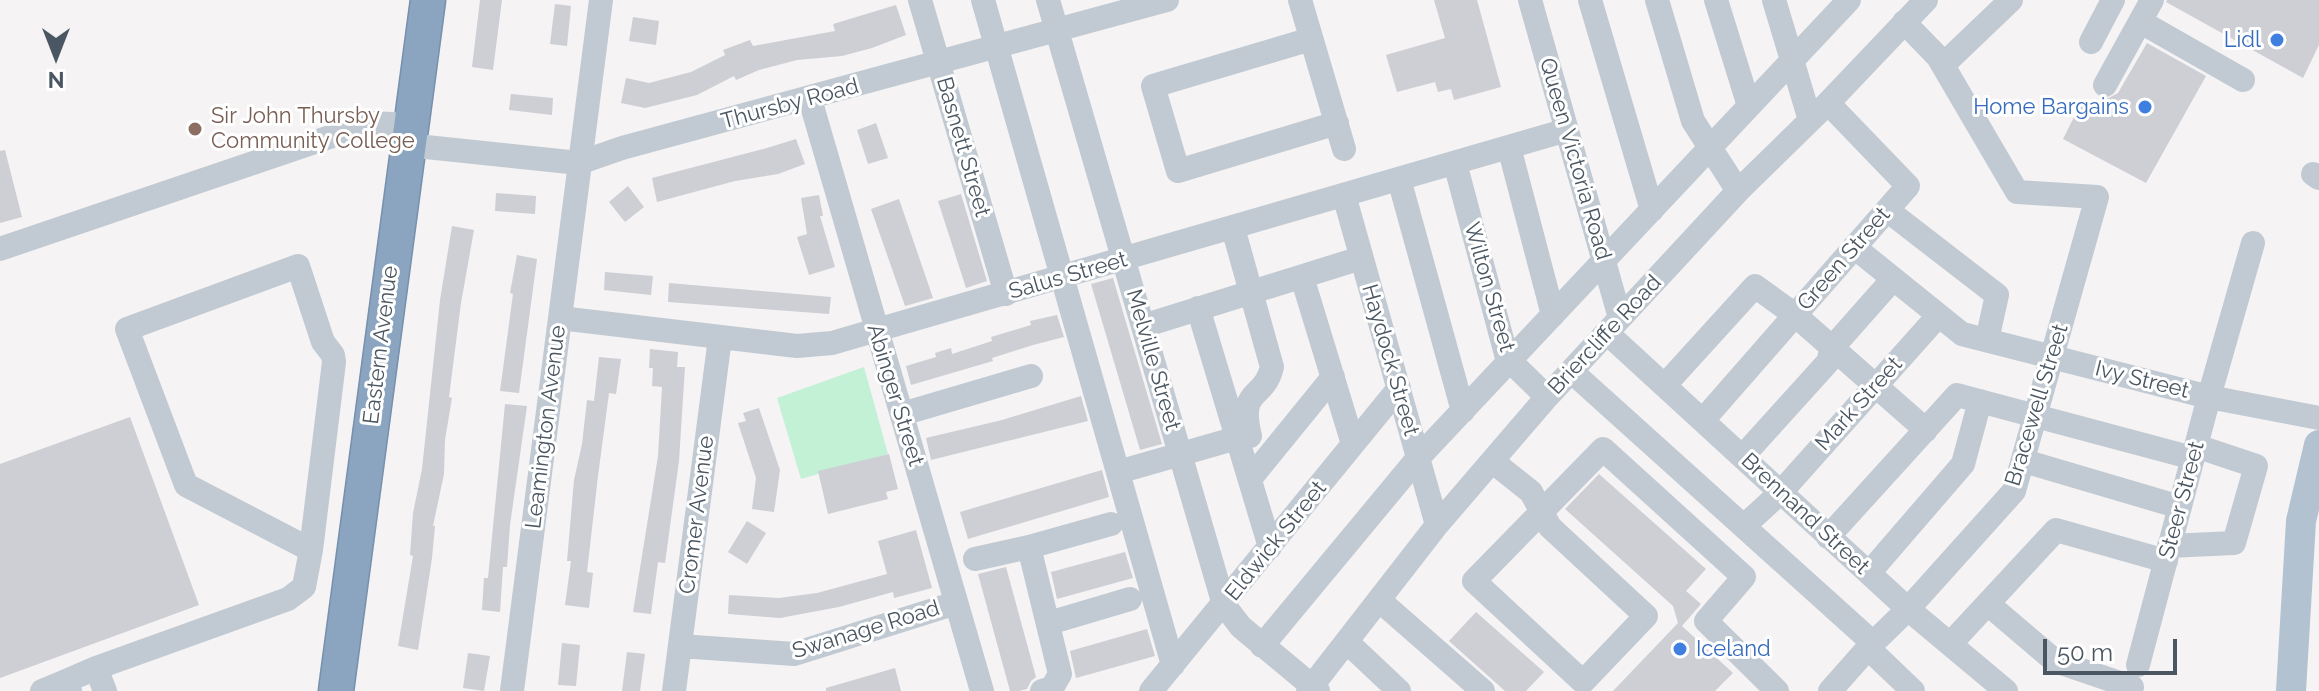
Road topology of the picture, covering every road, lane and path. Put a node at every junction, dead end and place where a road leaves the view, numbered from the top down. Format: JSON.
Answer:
{"nodes":[{"id":1,"x":428,"y":0,"type":"edge"},
{"id":2,"x":601,"y":0,"type":"edge"},
{"id":3,"x":920,"y":0,"type":"edge"},
{"id":4,"x":983,"y":0,"type":"edge"},
{"id":5,"x":1048,"y":0,"type":"edge"},
{"id":6,"x":1167,"y":0,"type":"edge"},
{"id":7,"x":1300,"y":0,"type":"edge"},
{"id":8,"x":1530,"y":0,"type":"edge"},
{"id":9,"x":1590,"y":0,"type":"edge"},
{"id":10,"x":1657,"y":0,"type":"edge"},
{"id":11,"x":1716,"y":0,"type":"edge"},
{"id":12,"x":1774,"y":0,"type":"edge"},
{"id":13,"x":1926,"y":0,"type":"edge"},
{"id":14,"x":2011,"y":0,"type":"edge"},
{"id":15,"x":2113,"y":0,"type":"edge"},
{"id":16,"x":2152,"y":0,"type":"edge"},
{"id":17,"x":1842,"y":3,"type":"edge"},
{"id":18,"x":1904,"y":22,"type":"junction"},
{"id":19,"x":2141,"y":22,"type":"junction"},
{"id":20,"x":1057,"y":31,"type":"junction"},
{"id":21,"x":1311,"y":39,"type":"junction"},
{"id":22,"x":2091,"y":42,"type":"dead end"},
{"id":23,"x":996,"y":47,"type":"junction"},
{"id":24,"x":1791,"y":59,"type":"junction"},
{"id":25,"x":938,"y":63,"type":"junction"},
{"id":26,"x":1943,"y":65,"type":"junction"},
{"id":27,"x":2243,"y":80,"type":"dead end"},
{"id":28,"x":2105,"y":85,"type":"dead end"},
{"id":29,"x":810,"y":99,"type":"junction"},
{"id":30,"x":1828,"y":103,"type":"junction"},
{"id":31,"x":1749,"y":106,"type":"junction"},
{"id":32,"x":1810,"y":120,"type":"junction"},
{"id":33,"x":1337,"y":123,"type":"junction"},
{"id":34,"x":1567,"y":130,"type":"junction"},
{"id":35,"x":409,"y":135,"type":"junction"},
{"id":36,"x":1509,"y":147,"type":"junction"},
{"id":37,"x":1344,"y":149,"type":"dead end"},
{"id":38,"x":1711,"y":149,"type":"junction"},
{"id":39,"x":579,"y":163,"type":"junction"},
{"id":40,"x":1455,"y":163,"type":"junction"},
{"id":41,"x":1399,"y":179,"type":"junction"},
{"id":42,"x":1738,"y":191,"type":"junction"},
{"id":43,"x":1344,"y":195,"type":"junction"},
{"id":44,"x":1652,"y":210,"type":"junction"},
{"id":45,"x":1887,"y":210,"type":"junction"},
{"id":46,"x":1233,"y":228,"type":"junction"},
{"id":47,"x":2253,"y":243,"type":"dead end"},
{"id":48,"x":1854,"y":247,"type":"junction"},
{"id":49,"x":0,"y":249,"type":"edge"},
{"id":50,"x":1361,"y":258,"type":"junction"},
{"id":51,"x":1603,"y":259,"type":"junction"},
{"id":52,"x":1124,"y":260,"type":"junction"},
{"id":53,"x":1302,"y":277,"type":"junction"},
{"id":54,"x":1062,"y":278,"type":"junction"},
{"id":55,"x":1893,"y":279,"type":"junction"},
{"id":56,"x":1252,"y":292,"type":"junction"},
{"id":57,"x":1006,"y":294,"type":"junction"},
{"id":58,"x":1198,"y":308,"type":"junction"},
{"id":59,"x":1553,"y":315,"type":"junction"},
{"id":60,"x":1795,"y":315,"type":"junction"},
{"id":61,"x":1938,"y":316,"type":"junction"},
{"id":62,"x":560,"y":318,"type":"junction"},
{"id":63,"x":1143,"y":326,"type":"junction"},
{"id":64,"x":1614,"y":326,"type":"junction"},
{"id":65,"x":876,"y":332,"type":"junction"},
{"id":66,"x":720,"y":338,"type":"junction"},
{"id":67,"x":1987,"y":340,"type":"junction"},
{"id":68,"x":1832,"y":348,"type":"junction"},
{"id":69,"x":2052,"y":358,"type":"junction"},
{"id":70,"x":1510,"y":362,"type":"junction"},
{"id":71,"x":1571,"y":371,"type":"junction"},
{"id":72,"x":1031,"y":376,"type":"dead end"},
{"id":73,"x":1333,"y":377,"type":"junction"},
{"id":74,"x":1665,"y":385,"type":"junction"},
{"id":75,"x":1876,"y":386,"type":"junction"},
{"id":76,"x":1399,"y":388,"type":"junction"},
{"id":77,"x":1547,"y":397,"type":"junction"},
{"id":78,"x":2209,"y":397,"type":"junction"},
{"id":79,"x":1980,"y":401,"type":"junction"},
{"id":80,"x":1463,"y":411,"type":"junction"},
{"id":81,"x":902,"y":414,"type":"junction"},
{"id":82,"x":2037,"y":415,"type":"junction"},
{"id":83,"x":2319,"y":418,"type":"edge"},
{"id":84,"x":1704,"y":419,"type":"junction"},
{"id":85,"x":1924,"y":432,"type":"junction"},
{"id":86,"x":1244,"y":437,"type":"junction"},
{"id":87,"x":1353,"y":444,"type":"junction"},
{"id":88,"x":2319,"y":445,"type":"edge"},
{"id":89,"x":2194,"y":452,"type":"junction"},
{"id":90,"x":1179,"y":454,"type":"junction"},
{"id":91,"x":1743,"y":456,"type":"junction"},
{"id":92,"x":1418,"y":458,"type":"junction"},
{"id":93,"x":1492,"y":461,"type":"junction"},
{"id":94,"x":2024,"y":461,"type":"junction"},
{"id":95,"x":1118,"y":472,"type":"junction"},
{"id":96,"x":1250,"y":479,"type":"junction"},
{"id":97,"x":1781,"y":492,"type":"junction"},
{"id":98,"x":2180,"y":507,"type":"junction"},
{"id":99,"x":1541,"y":512,"type":"junction"},
{"id":100,"x":1111,"y":524,"type":"dead end"},
{"id":101,"x":1437,"y":525,"type":"junction"},
{"id":102,"x":1744,"y":526,"type":"junction"},
{"id":103,"x":1828,"y":537,"type":"junction"},
{"id":104,"x":1029,"y":547,"type":"junction"},
{"id":105,"x":1270,"y":547,"type":"junction"},
{"id":106,"x":311,"y":550,"type":"junction"},
{"id":107,"x":2168,"y":554,"type":"junction"},
{"id":108,"x":975,"y":559,"type":"dead end"},
{"id":109,"x":1869,"y":573,"type":"junction"},
{"id":110,"x":1130,"y":599,"type":"dead end"},
{"id":111,"x":1379,"y":600,"type":"junction"},
{"id":112,"x":956,"y":603,"type":"junction"},
{"id":113,"x":1988,"y":604,"type":"junction"},
{"id":114,"x":1224,"y":605,"type":"junction"},
{"id":115,"x":1908,"y":609,"type":"junction"},
{"id":116,"x":1049,"y":623,"type":"junction"},
{"id":117,"x":1347,"y":642,"type":"junction"},
{"id":118,"x":1951,"y":643,"type":"junction"},
{"id":119,"x":680,"y":646,"type":"junction"},
{"id":120,"x":1262,"y":646,"type":"junction"},
{"id":121,"x":1870,"y":646,"type":"junction"},
{"id":122,"x":1173,"y":665,"type":"junction"},
{"id":123,"x":96,"y":668,"type":"junction"},
{"id":124,"x":2134,"y":682,"type":"edge"},
{"id":125,"x":68,"y":686,"type":"edge"},
{"id":126,"x":1313,"y":689,"type":"edge"},
{"id":127,"x":42,"y":691,"type":"edge"},
{"id":128,"x":105,"y":691,"type":"edge"},
{"id":129,"x":336,"y":691,"type":"edge"},
{"id":130,"x":512,"y":691,"type":"edge"},
{"id":131,"x":674,"y":691,"type":"edge"},
{"id":132,"x":982,"y":691,"type":"edge"},
{"id":133,"x":1042,"y":691,"type":"edge"},
{"id":134,"x":1151,"y":691,"type":"edge"},
{"id":135,"x":1399,"y":691,"type":"edge"},
{"id":136,"x":1483,"y":691,"type":"edge"},
{"id":137,"x":1777,"y":691,"type":"edge"},
{"id":138,"x":1830,"y":691,"type":"edge"},
{"id":139,"x":1913,"y":691,"type":"edge"},
{"id":140,"x":2006,"y":691,"type":"edge"},
{"id":141,"x":2291,"y":691,"type":"edge"}],
"edges":[{"from":1,"to":35,"type":"highway","name":"Eastern Avenue"},
{"from":2,"to":39,"type":"street","name":"Leamington Avenue"},
{"from":3,"to":25,"type":"street","name":"Basnett Street"},
{"from":4,"to":23,"type":"street"},
{"from":5,"to":20,"type":"street","name":"Melville Street"},
{"from":6,"to":20,"type":"street","name":"Thursby Road"},
{"from":7,"to":21,"type":"street"},
{"from":8,"to":34,"type":"street","name":"Queen Victoria Road"},
{"from":9,"to":44,"type":"street"},
{"from":10,"to":38,"type":"street"},
{"from":11,"to":31,"type":"street"},
{"from":12,"to":24,"type":"street"},
{"from":13,"to":18,"type":"street","name":"Briercliffe Road"},
{"from":14,"to":26,"type":"street"},
{"from":15,"to":22,"type":"street"},
{"from":16,"to":19,"type":"street"},
{"from":17,"to":24,"type":"street"},
{"from":18,"to":26,"type":"street"},
{"from":18,"to":30,"type":"street","name":"Briercliffe Road"},
{"from":19,"to":27,"type":"street"},
{"from":19,"to":28,"type":"street"},
{"from":20,"to":23,"type":"street","name":"Thursby Road"},
{"from":20,"to":52,"type":"street","name":"Melville Street"},
{"from":21,"to":33,"type":"street"},
{"from":21,"to":33,"type":"street"},
{"from":23,"to":25,"type":"street","name":"Thursby Road"},
{"from":23,"to":54,"type":"street"},
{"from":24,"to":31,"type":"street"},
{"from":24,"to":32,"type":"street"},
{"from":25,"to":29,"type":"street","name":"Thursby Road"},
{"from":25,"to":57,"type":"street","name":"Basnett Street"},
{"from":26,"to":69,"type":"street","name":"Bracewell Street"},
{"from":29,"to":39,"type":"street","name":"Thursby Road"},
{"from":29,"to":65,"type":"street","name":"Abinger Street"},
{"from":30,"to":32,"type":"street","name":"Briercliffe Road"},
{"from":30,"to":45,"type":"street","name":"Green Street"},
{"from":31,"to":38,"type":"street"},
{"from":32,"to":42,"type":"street","name":"Briercliffe Road"},
{"from":33,"to":37,"type":"street"},
{"from":34,"to":36,"type":"street","name":"Salus Street"},
{"from":34,"to":51,"type":"street","name":"Queen Victoria Road"},
{"from":35,"to":39,"type":"street","name":"Thursby Road"},
{"from":35,"to":49,"type":"street","name":"Thursby Road"},
{"from":35,"to":129,"type":"highway","name":"Eastern Avenue"},
{"from":36,"to":40,"type":"street","name":"Salus Street"},
{"from":36,"to":59,"type":"street"},
{"from":38,"to":42,"type":"street"},
{"from":38,"to":44,"type":"street"},
{"from":39,"to":62,"type":"street","name":"Leamington Avenue"},
{"from":40,"to":41,"type":"street","name":"Salus Street"},
{"from":40,"to":70,"type":"street","name":"Wilton Street"},
{"from":41,"to":43,"type":"street","name":"Salus Street"},
{"from":41,"to":80,"type":"street"},
{"from":42,"to":64,"type":"street","name":"Briercliffe Road"},
{"from":43,"to":46,"type":"street","name":"Salus Street"},
{"from":43,"to":50,"type":"street","name":"Haydock Street"},
{"from":44,"to":51,"type":"street"},
{"from":45,"to":48,"type":"street","name":"Green Street"},
{"from":45,"to":67,"type":"street"},
{"from":46,"to":52,"type":"street","name":"Salus Street"},
{"from":46,"to":56,"type":"street"},
{"from":47,"to":78,"type":"street","name":"Steer Street"},
{"from":48,"to":55,"type":"street","name":"Ivy Street"},
{"from":48,"to":60,"type":"street","name":"Green Street"},
{"from":50,"to":53,"type":"street"},
{"from":50,"to":76,"type":"street","name":"Haydock Street"},
{"from":51,"to":59,"type":"street"},
{"from":51,"to":64,"type":"street","name":"Queen Victoria Road"},
{"from":52,"to":54,"type":"street","name":"Salus Street"},
{"from":52,"to":63,"type":"street","name":"Melville Street"},
{"from":53,"to":56,"type":"street"},
{"from":53,"to":73,"type":"street"},
{"from":54,"to":57,"type":"street","name":"Salus Street"},
{"from":54,"to":95,"type":"street"},
{"from":55,"to":61,"type":"street","name":"Ivy Street"},
{"from":55,"to":68,"type":"street"},
{"from":56,"to":58,"type":"street"},
{"from":56,"to":86,"type":"street"},
{"from":57,"to":65,"type":"street","name":"Salus Street"},
{"from":58,"to":63,"type":"street"},
{"from":58,"to":86,"type":"street"},
{"from":59,"to":70,"type":"street"},
{"from":60,"to":68,"type":"street"},
{"from":60,"to":74,"type":"street"},
{"from":60,"to":84,"type":"street","name":"Green Street"},
{"from":61,"to":67,"type":"street","name":"Ivy Street"},
{"from":61,"to":75,"type":"street","name":"Mark Street"},
{"from":62,"to":66,"type":"street","name":"Salus Street"},
{"from":62,"to":130,"type":"street","name":"Leamington Avenue"},
{"from":63,"to":90,"type":"street","name":"Melville Street"},
{"from":64,"to":71,"type":"street","name":"Briercliffe Road"},
{"from":64,"to":74,"type":"street","name":"Brennand Street"},
{"from":65,"to":66,"type":"street","name":"Salus Street"},
{"from":65,"to":81,"type":"street","name":"Abinger Street"},
{"from":66,"to":119,"type":"street","name":"Cromer Avenue"},
{"from":67,"to":69,"type":"street","name":"Ivy Street"},
{"from":68,"to":75,"type":"street"},
{"from":68,"to":91,"type":"street"},
{"from":69,"to":78,"type":"street","name":"Ivy Street"},
{"from":69,"to":82,"type":"street","name":"Bracewell Street"},
{"from":70,"to":77,"type":"street","name":"Wilton Street"},
{"from":70,"to":80,"type":"street"},
{"from":71,"to":77,"type":"street","name":"Briercliffe Road"},
{"from":71,"to":102,"type":"street"},
{"from":72,"to":81,"type":"street"},
{"from":73,"to":87,"type":"street"},
{"from":73,"to":96,"type":"street"},
{"from":74,"to":84,"type":"street","name":"Brennand Street"},
{"from":75,"to":85,"type":"street"},
{"from":75,"to":97,"type":"street","name":"Mark Street"},
{"from":76,"to":87,"type":"street","name":"Eldwick Street"},
{"from":76,"to":92,"type":"street","name":"Haydock Street"},
{"from":77,"to":93,"type":"street","name":"Briercliffe Road"},
{"from":78,"to":83,"type":"street","name":"Ivy Street"},
{"from":78,"to":89,"type":"street","name":"Steer Street"},
{"from":79,"to":82,"type":"street"},
{"from":79,"to":85,"type":"street"},
{"from":79,"to":109,"type":"street"},
{"from":80,"to":92,"type":"street"},
{"from":81,"to":112,"type":"street","name":"Abinger Street"},
{"from":82,"to":89,"type":"street"},
{"from":82,"to":94,"type":"street","name":"Bracewell Street"},
{"from":84,"to":91,"type":"street","name":"Brennand Street"},
{"from":85,"to":103,"type":"street"},
{"from":86,"to":90,"type":"street"},
{"from":86,"to":96,"type":"street"},
{"from":87,"to":105,"type":"street","name":"Eldwick Street"},
{"from":88,"to":141,"type":"main road"},
{"from":89,"to":98,"type":"street","name":"Steer Street"},
{"from":89,"to":107,"type":"street"},
{"from":90,"to":95,"type":"street"},
{"from":90,"to":114,"type":"street","name":"Melville Street"},
{"from":91,"to":97,"type":"street","name":"Brennand Street"},
{"from":92,"to":101,"type":"street","name":"Haydock Street"},
{"from":92,"to":120,"type":"street"},
{"from":93,"to":99,"type":"street"},
{"from":93,"to":101,"type":"street","name":"Briercliffe Road"},
{"from":94,"to":98,"type":"street"},
{"from":94,"to":115,"type":"street","name":"Bracewell Street"},
{"from":95,"to":122,"type":"street"},
{"from":96,"to":105,"type":"street"},
{"from":97,"to":102,"type":"street","name":"Mark Street"},
{"from":97,"to":103,"type":"street","name":"Brennand Street"},
{"from":98,"to":107,"type":"street","name":"Steer Street"},
{"from":99,"to":99,"type":"street"},
{"from":99,"to":137,"type":"street"},
{"from":100,"to":104,"type":"street"},
{"from":101,"to":111,"type":"street","name":"Briercliffe Road"},
{"from":102,"to":121,"type":"street"},
{"from":103,"to":109,"type":"street","name":"Brennand Street"},
{"from":104,"to":108,"type":"street"},
{"from":104,"to":116,"type":"street"},
{"from":105,"to":114,"type":"street","name":"Eldwick Street"},
{"from":106,"to":106,"type":"street"},
{"from":106,"to":123,"type":"street"},
{"from":107,"to":113,"type":"street"},
{"from":107,"to":124,"type":"street","name":"Steer Street"},
{"from":109,"to":115,"type":"street","name":"Brennand Street"},
{"from":110,"to":116,"type":"street"},
{"from":111,"to":117,"type":"street","name":"Briercliffe Road"},
{"from":111,"to":136,"type":"street"},
{"from":112,"to":119,"type":"street","name":"Swanage Road"},
{"from":112,"to":132,"type":"street","name":"Abinger Street"},
{"from":113,"to":118,"type":"street"},
{"from":113,"to":124,"type":"street"},
{"from":114,"to":120,"type":"street","name":"Melville Street"},
{"from":114,"to":122,"type":"street","name":"Eldwick Street"},
{"from":115,"to":118,"type":"street","name":"Brennand Street"},
{"from":115,"to":121,"type":"street","name":"Bracewell Street"},
{"from":116,"to":133,"type":"street"},
{"from":117,"to":126,"type":"street","name":"Briercliffe Road"},
{"from":117,"to":135,"type":"street"},
{"from":118,"to":140,"type":"street","name":"Brennand Street"},
{"from":119,"to":131,"type":"street","name":"Cromer Avenue"},
{"from":120,"to":126,"type":"street","name":"Melville Street"},
{"from":121,"to":138,"type":"street","name":"Bracewell Street"},
{"from":121,"to":139,"type":"street"},
{"from":122,"to":134,"type":"street","name":"Eldwick Street"},
{"from":123,"to":125,"type":"street"},
{"from":123,"to":128,"type":"street"},
{"from":125,"to":127,"type":"street"}]}
